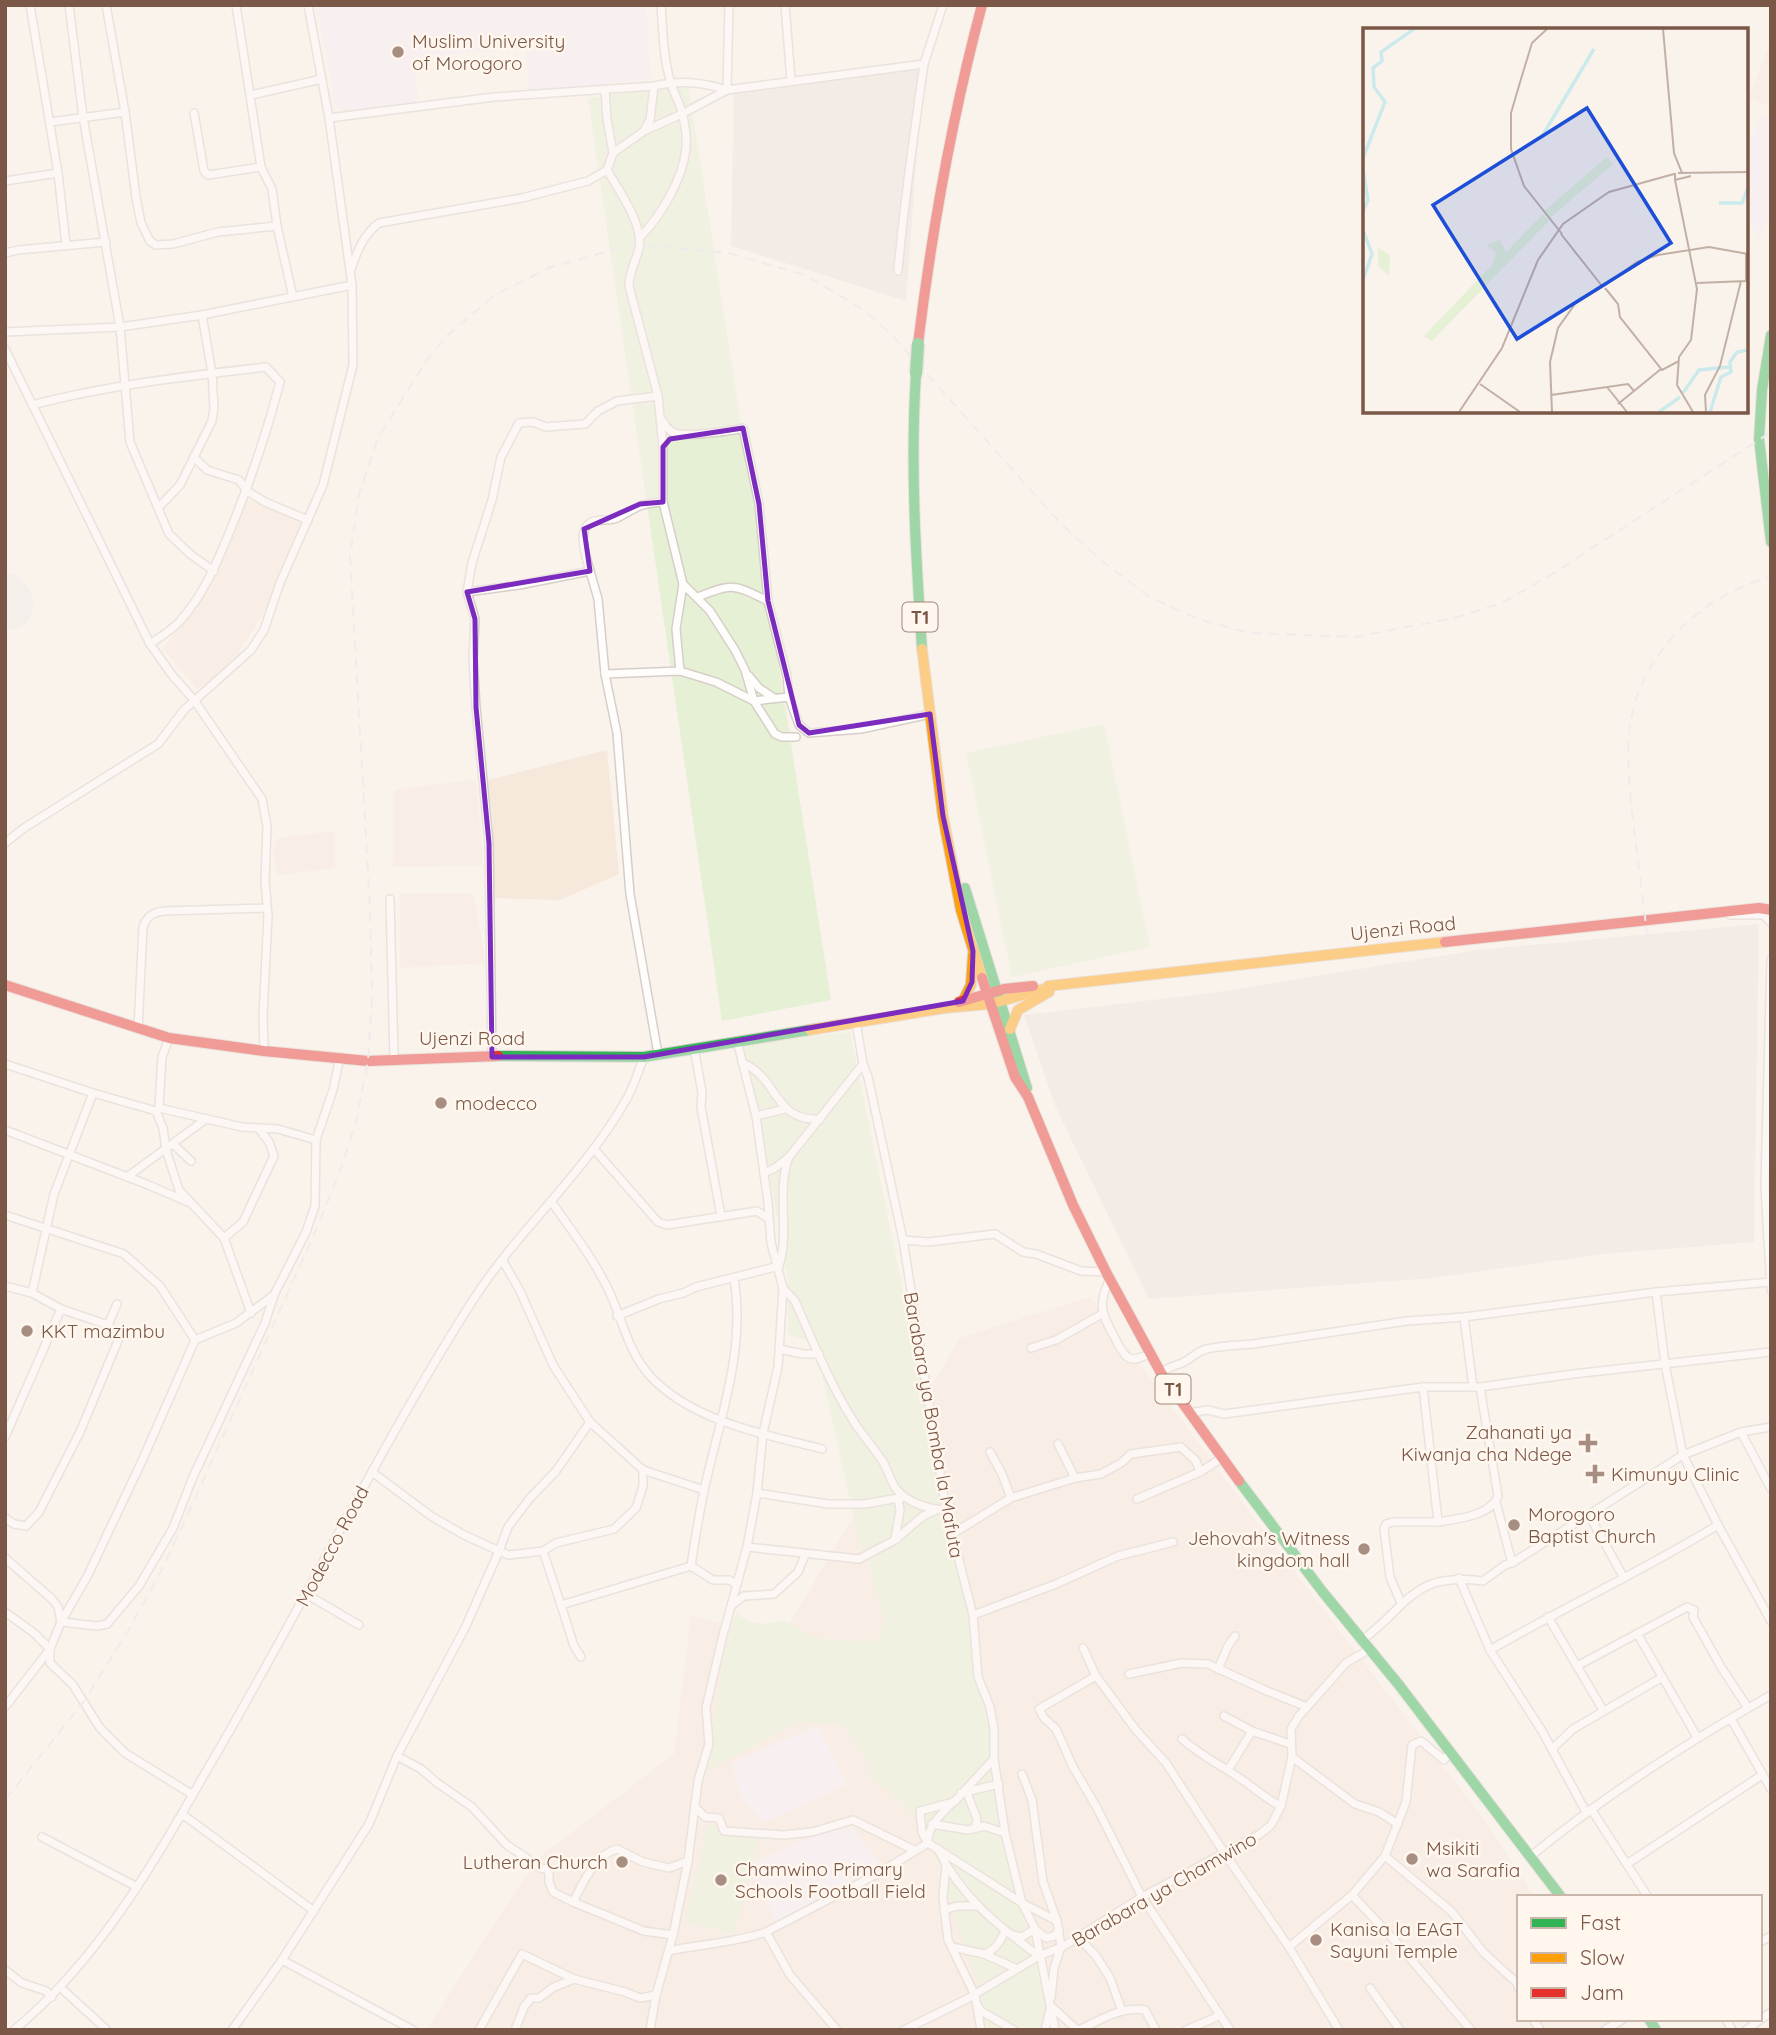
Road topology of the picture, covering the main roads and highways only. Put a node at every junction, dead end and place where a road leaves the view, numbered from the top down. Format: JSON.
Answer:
{"nodes":[{"id":1,"x":982,"y":5,"type":"edge"},
{"id":2,"x":1771,"y":335,"type":"edge"},
{"id":3,"x":1768,"y":504,"type":"edge"},
{"id":4,"x":1771,"y":541,"type":"edge"},
{"id":5,"x":953,"y":859,"type":"junction"},
{"id":6,"x":1767,"y":907,"type":"edge"},
{"id":7,"x":973,"y":951,"type":"junction"},
{"id":8,"x":5,"y":985,"type":"edge"},
{"id":9,"x":1069,"y":985,"type":"junction"},
{"id":10,"x":993,"y":997,"type":"junction"},
{"id":11,"x":963,"y":1001,"type":"junction"},
{"id":12,"x":945,"y":1008,"type":"junction"},
{"id":13,"x":1010,"y":1036,"type":"junction"},
{"id":14,"x":1028,"y":1097,"type":"junction"},
{"id":15,"x":1560,"y":1895,"type":"edge"}],
"edges":[{"from":1,"to":5,"type":"main road","number":"T1","bridge":true},
{"from":2,"to":3,"type":"main road"},
{"from":3,"to":4,"type":"main road"},
{"from":5,"to":7,"type":"main road","number":"T1"},
{"from":5,"to":10,"type":"main road","number":"T1"},
{"from":6,"to":9,"type":"main road","name":"Ujenzi Road"},
{"from":7,"to":10,"type":"main road","number":"T1"},
{"from":7,"to":11,"type":"main road"},
{"from":8,"to":12,"type":"main road","name":"Ujenzi Road"},
{"from":9,"to":10,"type":"main road","name":"Ujenzi Road"},
{"from":9,"to":13,"type":"main road"},
{"from":10,"to":11,"type":"main road","name":"Ujenzi Road"},
{"from":10,"to":12,"type":"main road","name":"Ujenzi Road"},
{"from":10,"to":13,"type":"main road","number":"T1"},
{"from":10,"to":14,"type":"main road","number":"T1"},
{"from":11,"to":12,"type":"main road","name":"Ujenzi Road"},
{"from":13,"to":14,"type":"main road","number":"T1"},
{"from":14,"to":15,"type":"main road","number":"T1"}]}
